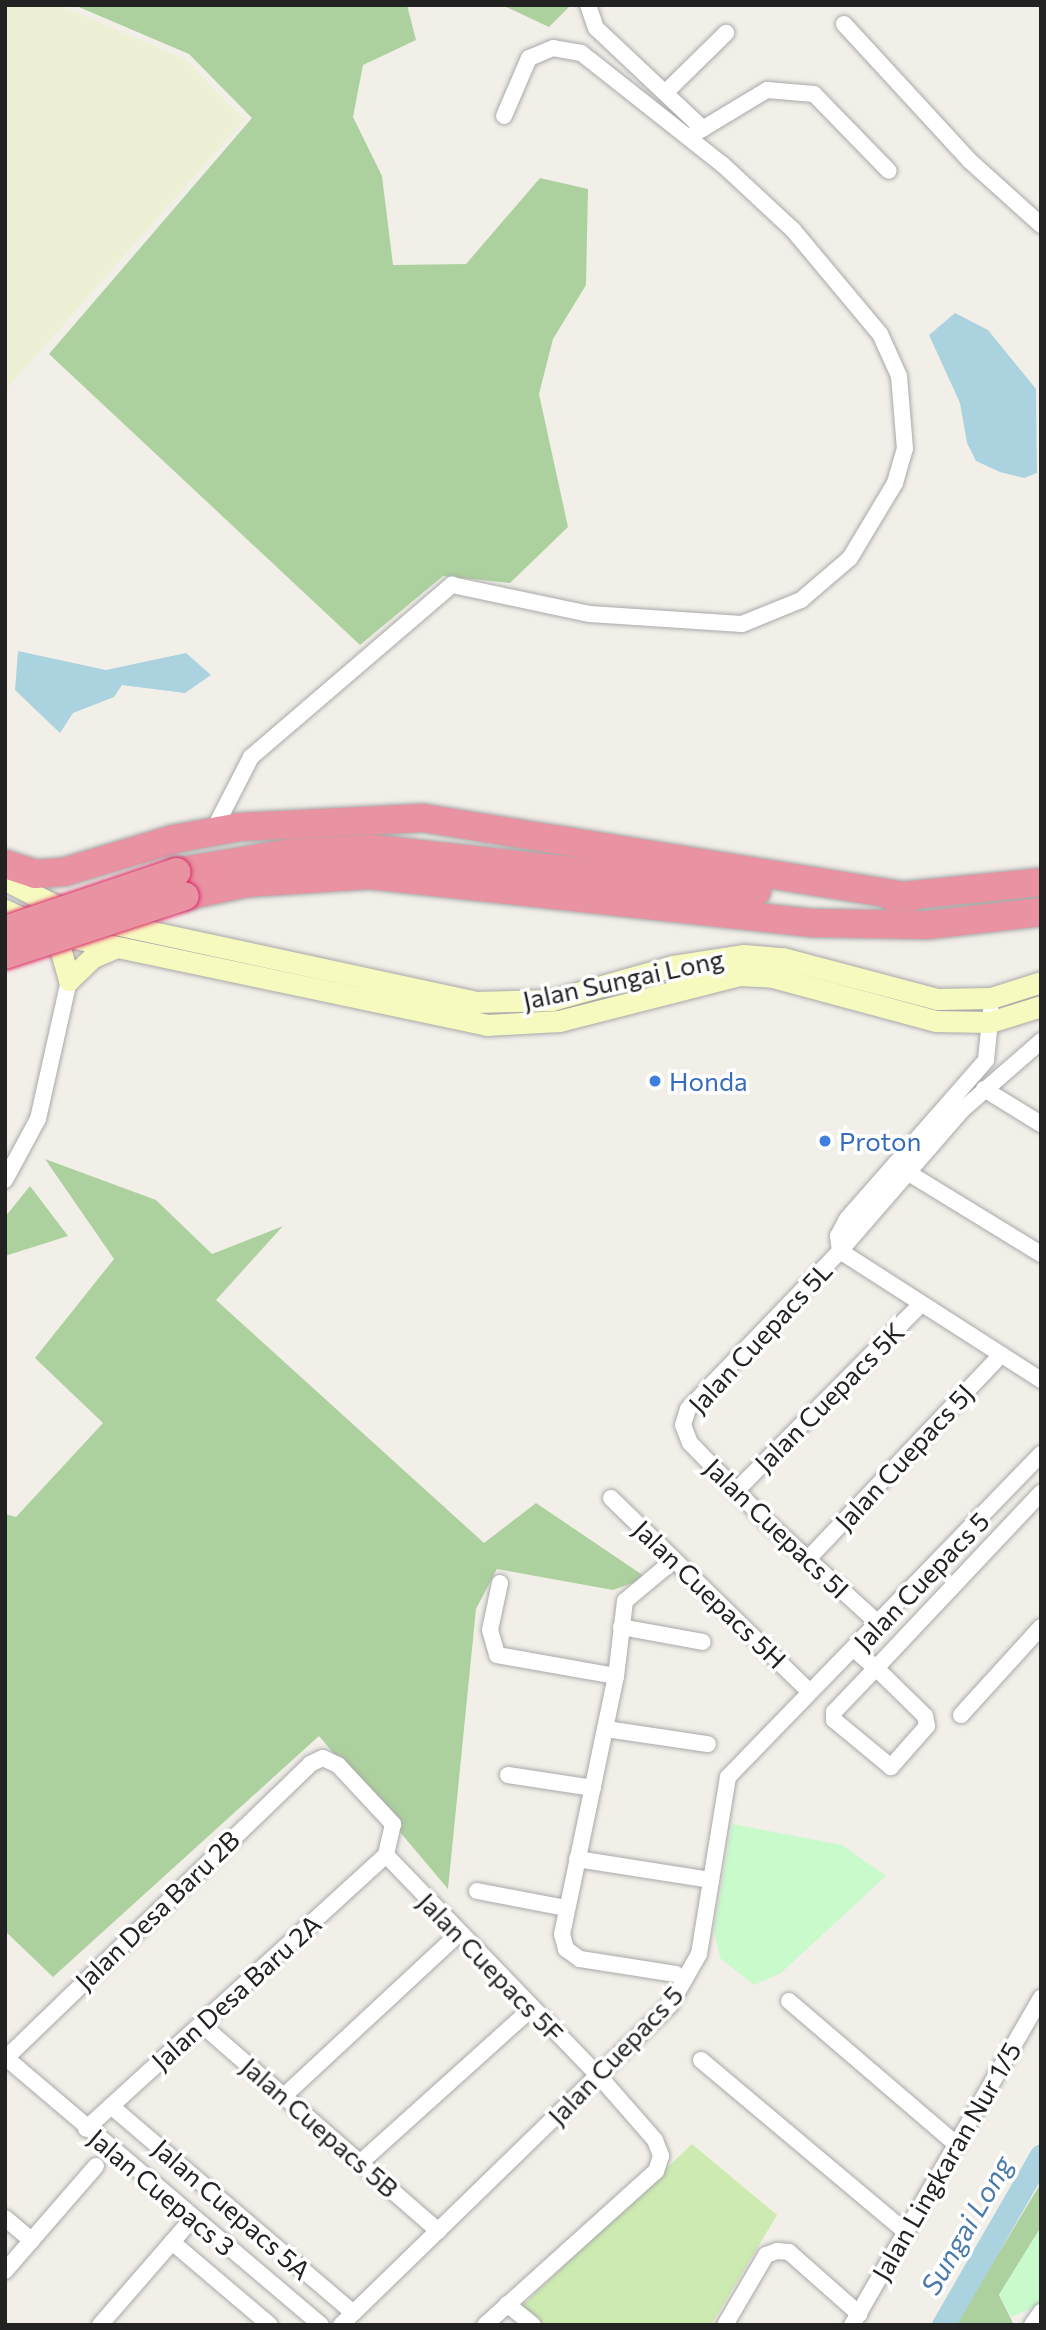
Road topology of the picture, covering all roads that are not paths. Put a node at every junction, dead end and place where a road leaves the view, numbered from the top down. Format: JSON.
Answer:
{"nodes":[{"id":1,"x":588,"y":5,"type":"edge"},
{"id":2,"x":844,"y":24,"type":"dead end"},
{"id":3,"x":726,"y":33,"type":"dead end"},
{"id":4,"x":667,"y":91,"type":"junction"},
{"id":5,"x":504,"y":116,"type":"dead end"},
{"id":6,"x":696,"y":133,"type":"junction"},
{"id":7,"x":889,"y":172,"type":"dead end"},
{"id":8,"x":1041,"y":225,"type":"edge"},
{"id":9,"x":213,"y":831,"type":"junction"},
{"id":10,"x":5,"y":864,"type":"edge"},
{"id":11,"x":5,"y":880,"type":"edge"},
{"id":12,"x":1041,"y":882,"type":"edge"},
{"id":13,"x":181,"y":884,"type":"junction"},
{"id":14,"x":911,"y":897,"type":"junction"},
{"id":15,"x":5,"y":910,"type":"edge"},
{"id":16,"x":1041,"y":912,"type":"edge"},
{"id":17,"x":5,"y":930,"type":"edge"},
{"id":18,"x":56,"y":934,"type":"junction"},
{"id":19,"x":117,"y":947,"type":"junction"},
{"id":20,"x":5,"y":956,"type":"edge"},
{"id":21,"x":69,"y":980,"type":"junction"},
{"id":22,"x":1041,"y":982,"type":"edge"},
{"id":23,"x":991,"y":998,"type":"junction"},
{"id":24,"x":1041,"y":1006,"type":"edge"},
{"id":25,"x":990,"y":1022,"type":"junction"},
{"id":26,"x":1041,"y":1041,"type":"edge"},
{"id":27,"x":984,"y":1089,"type":"junction"},
{"id":28,"x":1041,"y":1124,"type":"edge"},
{"id":29,"x":907,"y":1172,"type":"junction"},
{"id":30,"x":5,"y":1180,"type":"edge"},
{"id":31,"x":840,"y":1251,"type":"junction"},
{"id":32,"x":1041,"y":1254,"type":"edge"},
{"id":33,"x":920,"y":1305,"type":"junction"},
{"id":34,"x":1001,"y":1355,"type":"junction"},
{"id":35,"x":1041,"y":1380,"type":"edge"},
{"id":36,"x":683,"y":1425,"type":"joint"},
{"id":37,"x":1041,"y":1454,"type":"edge"},
{"id":38,"x":737,"y":1490,"type":"junction"},
{"id":39,"x":1041,"y":1493,"type":"edge"},
{"id":40,"x":611,"y":1498,"type":"dead end"},
{"id":41,"x":808,"y":1559,"type":"junction"},
{"id":42,"x":674,"y":1560,"type":"junction"},
{"id":43,"x":500,"y":1583,"type":"dead end"},
{"id":44,"x":880,"y":1625,"type":"junction"},
{"id":45,"x":621,"y":1627,"type":"junction"},
{"id":46,"x":1041,"y":1627,"type":"edge"},
{"id":47,"x":703,"y":1642,"type":"dead end"},
{"id":48,"x":856,"y":1650,"type":"junction"},
{"id":49,"x":876,"y":1668,"type":"junction"},
{"id":50,"x":617,"y":1676,"type":"junction"},
{"id":51,"x":809,"y":1691,"type":"junction"},
{"id":52,"x":961,"y":1715,"type":"dead end"},
{"id":53,"x":606,"y":1729,"type":"junction"},
{"id":54,"x":708,"y":1744,"type":"dead end"},
{"id":55,"x":508,"y":1775,"type":"dead end"},
{"id":56,"x":593,"y":1788,"type":"junction"},
{"id":57,"x":386,"y":1855,"type":"junction"},
{"id":58,"x":577,"y":1859,"type":"junction"},
{"id":59,"x":711,"y":1880,"type":"junction"},
{"id":60,"x":477,"y":1891,"type":"dead end"},
{"id":61,"x":566,"y":1908,"type":"junction"},
{"id":62,"x":457,"y":1935,"type":"junction"},
{"id":63,"x":676,"y":1974,"type":"dead end"},
{"id":64,"x":1041,"y":1998,"type":"edge"},
{"id":65,"x":789,"y":2001,"type":"dead end"},
{"id":66,"x":530,"y":2010,"type":"junction"},
{"id":67,"x":201,"y":2024,"type":"junction"},
{"id":68,"x":6,"y":2057,"type":"edge"},
{"id":69,"x":701,"y":2060,"type":"dead end"},
{"id":70,"x":599,"y":2076,"type":"junction"},
{"id":71,"x":285,"y":2095,"type":"junction"},
{"id":72,"x":111,"y":2106,"type":"junction"},
{"id":73,"x":86,"y":2129,"type":"junction"},
{"id":74,"x":956,"y":2144,"type":"junction"},
{"id":75,"x":361,"y":2162,"type":"junction"},
{"id":76,"x":96,"y":2166,"type":"dead end"},
{"id":77,"x":5,"y":2218,"type":"edge"},
{"id":78,"x":192,"y":2219,"type":"junction"},
{"id":79,"x":439,"y":2231,"type":"junction"},
{"id":80,"x":906,"y":2232,"type":"junction"},
{"id":81,"x":32,"y":2241,"type":"junction"},
{"id":82,"x":173,"y":2242,"type":"junction"},
{"id":83,"x":5,"y":2271,"type":"edge"},
{"id":84,"x":507,"y":2304,"type":"junction"},
{"id":85,"x":1041,"y":2312,"type":"edge"},
{"id":86,"x":353,"y":2313,"type":"junction"},
{"id":87,"x":855,"y":2319,"type":"edge"},
{"id":88,"x":100,"y":2325,"type":"edge"},
{"id":89,"x":270,"y":2325,"type":"edge"},
{"id":90,"x":321,"y":2325,"type":"edge"},
{"id":91,"x":341,"y":2325,"type":"edge"},
{"id":92,"x":485,"y":2325,"type":"edge"},
{"id":93,"x":533,"y":2325,"type":"edge"},
{"id":94,"x":725,"y":2325,"type":"edge"},
{"id":95,"x":1032,"y":2325,"type":"edge"}],
"edges":[{"from":1,"to":4,"type":"street"},
{"from":2,"to":8,"type":"street"},
{"from":3,"to":4,"type":"street"},
{"from":4,"to":6,"type":"street"},
{"from":5,"to":6,"type":"street"},
{"from":6,"to":7,"type":"street"},
{"from":6,"to":9,"type":"street"},
{"from":9,"to":10,"type":"highway"},
{"from":9,"to":14,"type":"highway"},
{"from":11,"to":23,"type":"street","name":"Jalan Sungai Long"},
{"from":12,"to":14,"type":"highway"},
{"from":13,"to":14,"type":"highway"},
{"from":13,"to":16,"type":"highway"},
{"from":13,"to":17,"type":"highway","bridge":true},
{"from":13,"to":20,"type":"highway","bridge":true},
{"from":15,"to":18,"type":"street","name":"Jalan Sungai Long"},
{"from":18,"to":19,"type":"street","name":"Jalan Sungai Long"},
{"from":18,"to":21,"type":"street"},
{"from":19,"to":21,"type":"street"},
{"from":19,"to":25,"type":"street","name":"Jalan Sungai Long"},
{"from":21,"to":30,"type":"street"},
{"from":22,"to":23,"type":"street","name":"Jalan Sungai Long"},
{"from":23,"to":25,"type":"street"},
{"from":24,"to":25,"type":"street","name":"Jalan Sungai Long"},
{"from":25,"to":31,"type":"street"},
{"from":26,"to":27,"type":"street","name":"Jalan Cuepacs 5L"},
{"from":27,"to":28,"type":"street"},
{"from":27,"to":29,"type":"street","name":"Jalan Cuepacs 5L"},
{"from":29,"to":31,"type":"street","name":"Jalan Cuepacs 5L"},
{"from":29,"to":32,"type":"street"},
{"from":31,"to":33,"type":"street"},
{"from":31,"to":36,"type":"street","name":"Jalan Cuepacs 5L"},
{"from":33,"to":34,"type":"street"},
{"from":33,"to":38,"type":"street","name":"Jalan Cuepacs 5K"},
{"from":34,"to":35,"type":"street"},
{"from":34,"to":41,"type":"street","name":"Jalan Cuepacs 5J"},
{"from":36,"to":38,"type":"street","name":"Jalan Cuepacs 5I"},
{"from":37,"to":44,"type":"street","name":"Jalan Cuepacs 5"},
{"from":38,"to":41,"type":"street","name":"Jalan Cuepacs 5I"},
{"from":39,"to":49,"type":"street"},
{"from":40,"to":42,"type":"street","name":"Jalan Cuepacs 5H"},
{"from":41,"to":44,"type":"street","name":"Jalan Cuepacs 5I"},
{"from":42,"to":45,"type":"street"},
{"from":42,"to":51,"type":"street","name":"Jalan Cuepacs 5H"},
{"from":43,"to":50,"type":"street"},
{"from":44,"to":48,"type":"street","name":"Jalan Cuepacs 5"},
{"from":45,"to":47,"type":"street"},
{"from":45,"to":50,"type":"street"},
{"from":46,"to":52,"type":"street"},
{"from":48,"to":49,"type":"street"},
{"from":48,"to":51,"type":"street","name":"Jalan Cuepacs 5"},
{"from":49,"to":49,"type":"street"},
{"from":50,"to":53,"type":"street"},
{"from":51,"to":59,"type":"street","name":"Jalan Cuepacs 5"},
{"from":53,"to":54,"type":"street"},
{"from":53,"to":56,"type":"street"},
{"from":55,"to":56,"type":"street"},
{"from":56,"to":58,"type":"street"},
{"from":57,"to":62,"type":"street","name":"Jalan Cuepacs 5F"},
{"from":57,"to":67,"type":"street","name":"Jalan Desa Baru 2A"},
{"from":57,"to":68,"type":"street","name":"Jalan Desa Baru 2B"},
{"from":58,"to":59,"type":"street"},
{"from":58,"to":61,"type":"street"},
{"from":59,"to":70,"type":"street","name":"Jalan Cuepacs 5"},
{"from":60,"to":61,"type":"street"},
{"from":61,"to":63,"type":"street"},
{"from":62,"to":66,"type":"street","name":"Jalan Cuepacs 5F"},
{"from":62,"to":71,"type":"street"},
{"from":64,"to":74,"type":"street","name":"Jalan Lingkaran Nur 1/5"},
{"from":65,"to":74,"type":"street"},
{"from":66,"to":70,"type":"street","name":"Jalan Cuepacs 5F"},
{"from":66,"to":75,"type":"street"},
{"from":67,"to":71,"type":"street","name":"Jalan Cuepacs 5B"},
{"from":67,"to":72,"type":"street","name":"Jalan Desa Baru 2A"},
{"from":68,"to":73,"type":"street","name":"Jalan Cuepacs 3"},
{"from":69,"to":80,"type":"street"},
{"from":70,"to":79,"type":"street","name":"Jalan Cuepacs 5"},
{"from":70,"to":84,"type":"street","name":"Jalan Cuepacs 5F"},
{"from":71,"to":75,"type":"street","name":"Jalan Cuepacs 5B"},
{"from":72,"to":73,"type":"street","name":"Jalan Desa Baru 2A"},
{"from":72,"to":86,"type":"street","name":"Jalan Cuepacs 5A"},
{"from":73,"to":78,"type":"street","name":"Jalan Cuepacs 3"},
{"from":74,"to":80,"type":"street","name":"Jalan Lingkaran Nur 1/5"},
{"from":75,"to":79,"type":"street","name":"Jalan Cuepacs 5B"},
{"from":76,"to":81,"type":"street"},
{"from":77,"to":81,"type":"street"},
{"from":78,"to":82,"type":"street"},
{"from":78,"to":90,"type":"street","name":"Jalan Cuepacs 3"},
{"from":79,"to":86,"type":"street","name":"Jalan Cuepacs 5"},
{"from":80,"to":87,"type":"street","name":"Jalan Lingkaran Nur 1/5"},
{"from":81,"to":83,"type":"street"},
{"from":82,"to":88,"type":"street"},
{"from":82,"to":89,"type":"street"},
{"from":84,"to":92,"type":"street","name":"Jalan Cuepacs 5F"},
{"from":84,"to":93,"type":"street"},
{"from":85,"to":95,"type":"street"},
{"from":86,"to":91,"type":"street","name":"Jalan Cuepacs 5"},
{"from":87,"to":94,"type":"street"}]}
